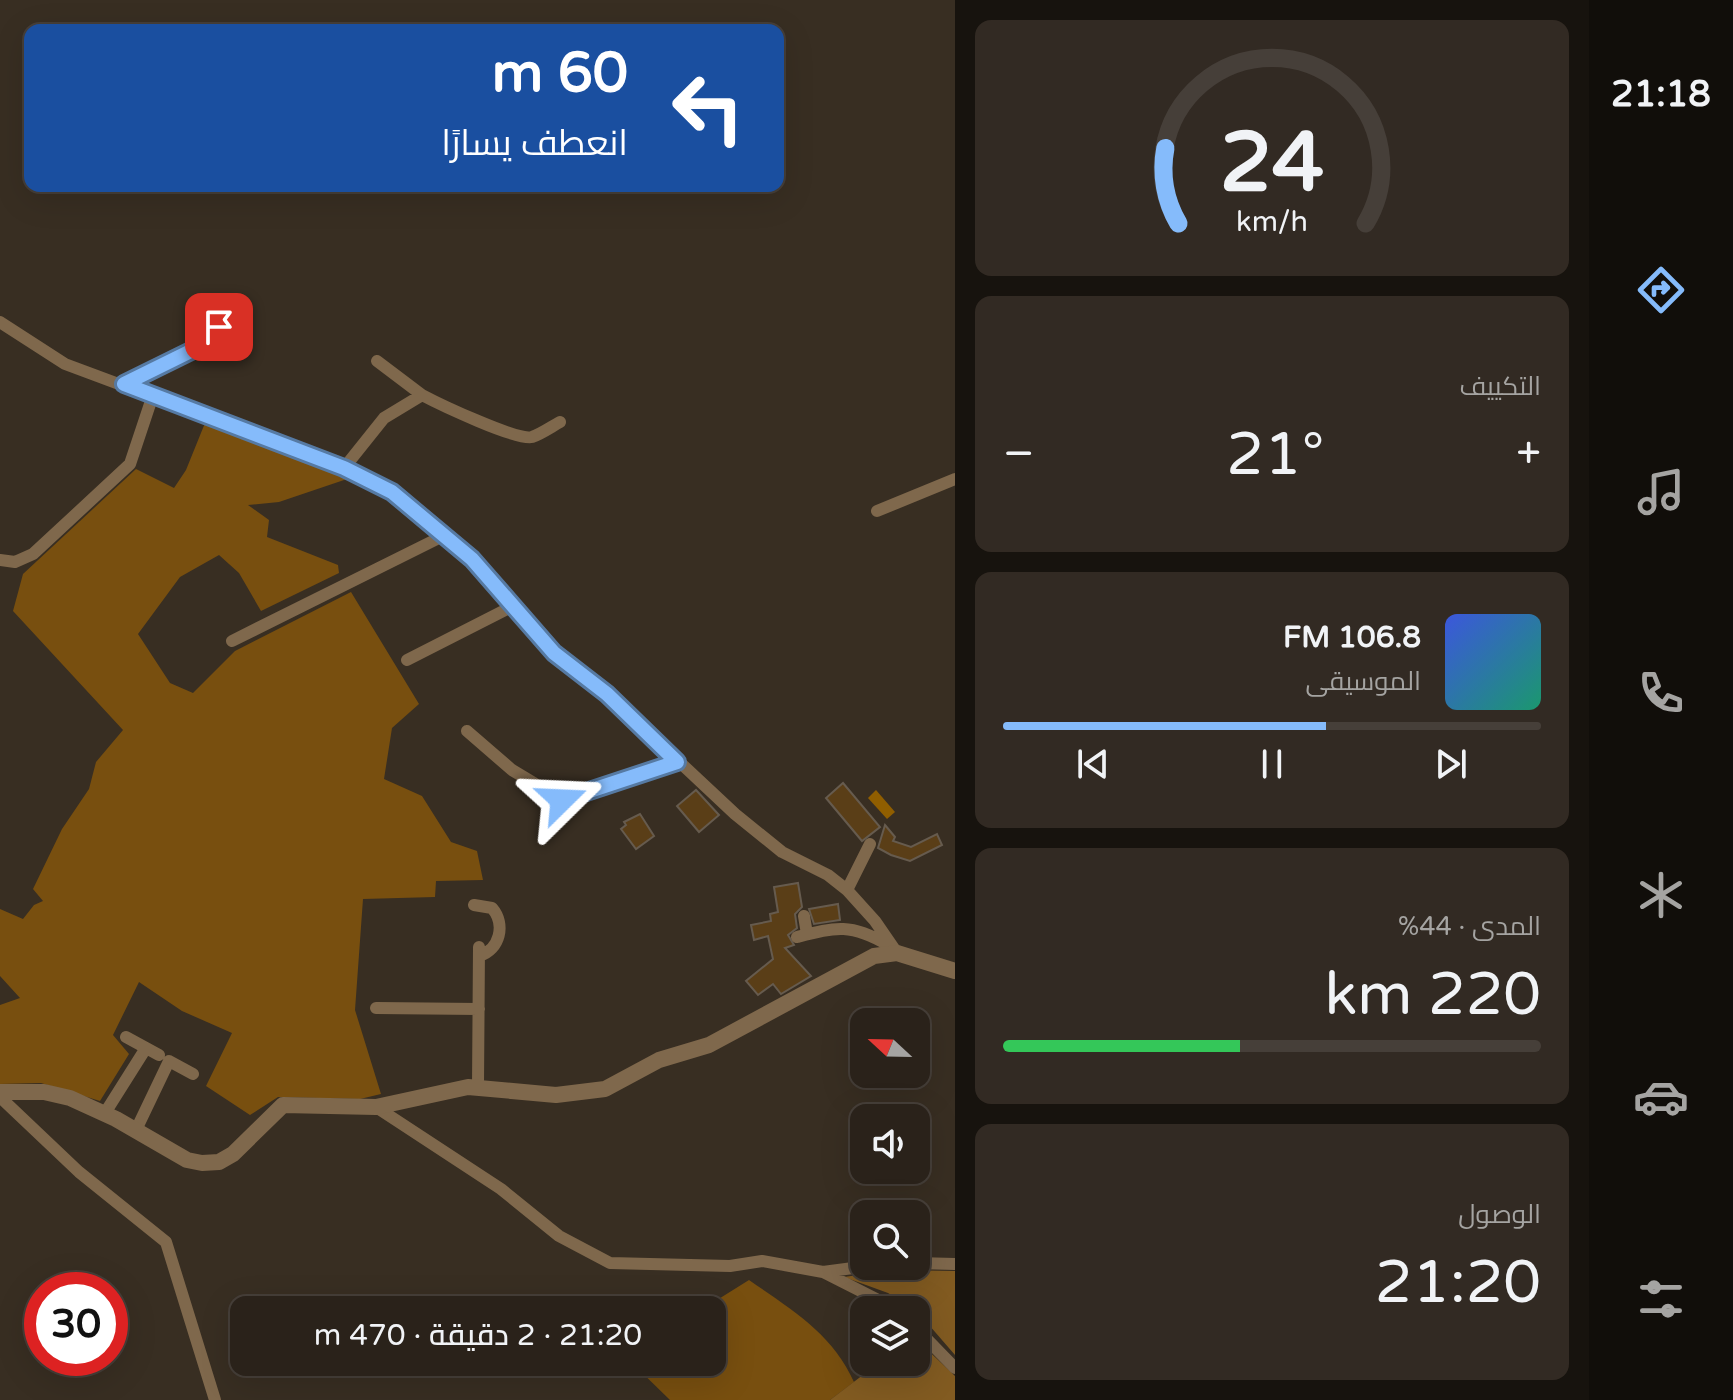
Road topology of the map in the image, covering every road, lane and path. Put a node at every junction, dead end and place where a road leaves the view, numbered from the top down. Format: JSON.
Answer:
{"nodes":[{"id":1,"x":239,"y":308,"type":"dead end"},
{"id":2,"x":0,"y":322,"type":"edge"},
{"id":3,"x":377,"y":361,"type":"dead end"},
{"id":4,"x":124,"y":384,"type":"junction"},
{"id":5,"x":153,"y":395,"type":"junction"},
{"id":6,"x":422,"y":395,"type":"junction"},
{"id":7,"x":560,"y":422,"type":"dead end"},
{"id":8,"x":344,"y":468,"type":"junction"},
{"id":9,"x":955,"y":479,"type":"edge"},
{"id":10,"x":877,"y":511,"type":"dead end"},
{"id":11,"x":445,"y":535,"type":"junction"},
{"id":12,"x":0,"y":560,"type":"edge"},
{"id":13,"x":511,"y":607,"type":"junction"},
{"id":14,"x":232,"y":641,"type":"dead end"},
{"id":15,"x":407,"y":660,"type":"dead end"},
{"id":16,"x":467,"y":731,"type":"dead end"},
{"id":17,"x":677,"y":762,"type":"junction"},
{"id":18,"x":870,"y":844,"type":"dead end"},
{"id":19,"x":847,"y":890,"type":"junction"},
{"id":20,"x":474,"y":905,"type":"dead end"},
{"id":21,"x":804,"y":916,"type":"dead end"},
{"id":22,"x":894,"y":949,"type":"junction"},
{"id":23,"x":955,"y":971,"type":"edge"},
{"id":24,"x":376,"y":1008,"type":"dead end"},
{"id":25,"x":479,"y":1009,"type":"junction"},
{"id":26,"x":126,"y":1037,"type":"dead end"},
{"id":27,"x":146,"y":1048,"type":"junction"},
{"id":28,"x":159,"y":1055,"type":"dead end"},
{"id":29,"x":193,"y":1074,"type":"dead end"},
{"id":30,"x":478,"y":1086,"type":"junction"},
{"id":31,"x":0,"y":1094,"type":"edge"},
{"id":32,"x":376,"y":1107,"type":"junction"},
{"id":33,"x":105,"y":1113,"type":"junction"},
{"id":34,"x":136,"y":1130,"type":"junction"},
{"id":35,"x":930,"y":1263,"type":"edge"},
{"id":36,"x":955,"y":1264,"type":"edge"},
{"id":37,"x":850,"y":1268,"type":"edge"},
{"id":38,"x":823,"y":1272,"type":"junction"},
{"id":39,"x":870,"y":1296,"type":"edge"},
{"id":40,"x":930,"y":1342,"type":"edge"},
{"id":41,"x":955,"y":1368,"type":"edge"},
{"id":42,"x":215,"y":1400,"type":"edge"}],
"edges":[{"from":1,"to":4,"type":"street"},
{"from":2,"to":4,"type":"street"},
{"from":3,"to":6,"type":"street"},
{"from":4,"to":5,"type":"street"},
{"from":5,"to":8,"type":"street"},
{"from":5,"to":12,"type":"street"},
{"from":6,"to":7,"type":"street"},
{"from":6,"to":8,"type":"street"},
{"from":8,"to":11,"type":"street"},
{"from":9,"to":10,"type":"street"},
{"from":11,"to":13,"type":"street"},
{"from":11,"to":14,"type":"street"},
{"from":13,"to":15,"type":"street"},
{"from":13,"to":17,"type":"street"},
{"from":16,"to":17,"type":"street"},
{"from":17,"to":19,"type":"street"},
{"from":18,"to":19,"type":"street"},
{"from":19,"to":22,"type":"street"},
{"from":20,"to":25,"type":"street"},
{"from":21,"to":22,"type":"street"},
{"from":22,"to":23,"type":"street"},
{"from":22,"to":30,"type":"street"},
{"from":24,"to":25,"type":"street"},
{"from":25,"to":30,"type":"street"},
{"from":26,"to":27,"type":"street"},
{"from":27,"to":28,"type":"street"},
{"from":27,"to":33,"type":"street"},
{"from":29,"to":34,"type":"street"},
{"from":30,"to":32,"type":"street"},
{"from":31,"to":33,"type":"street"},
{"from":31,"to":42,"type":"street"},
{"from":32,"to":34,"type":"street"},
{"from":32,"to":38,"type":"street"},
{"from":33,"to":34,"type":"street"},
{"from":35,"to":36,"type":"street"},
{"from":37,"to":38,"type":"street"},
{"from":38,"to":39,"type":"street"},
{"from":40,"to":41,"type":"street"}]}
